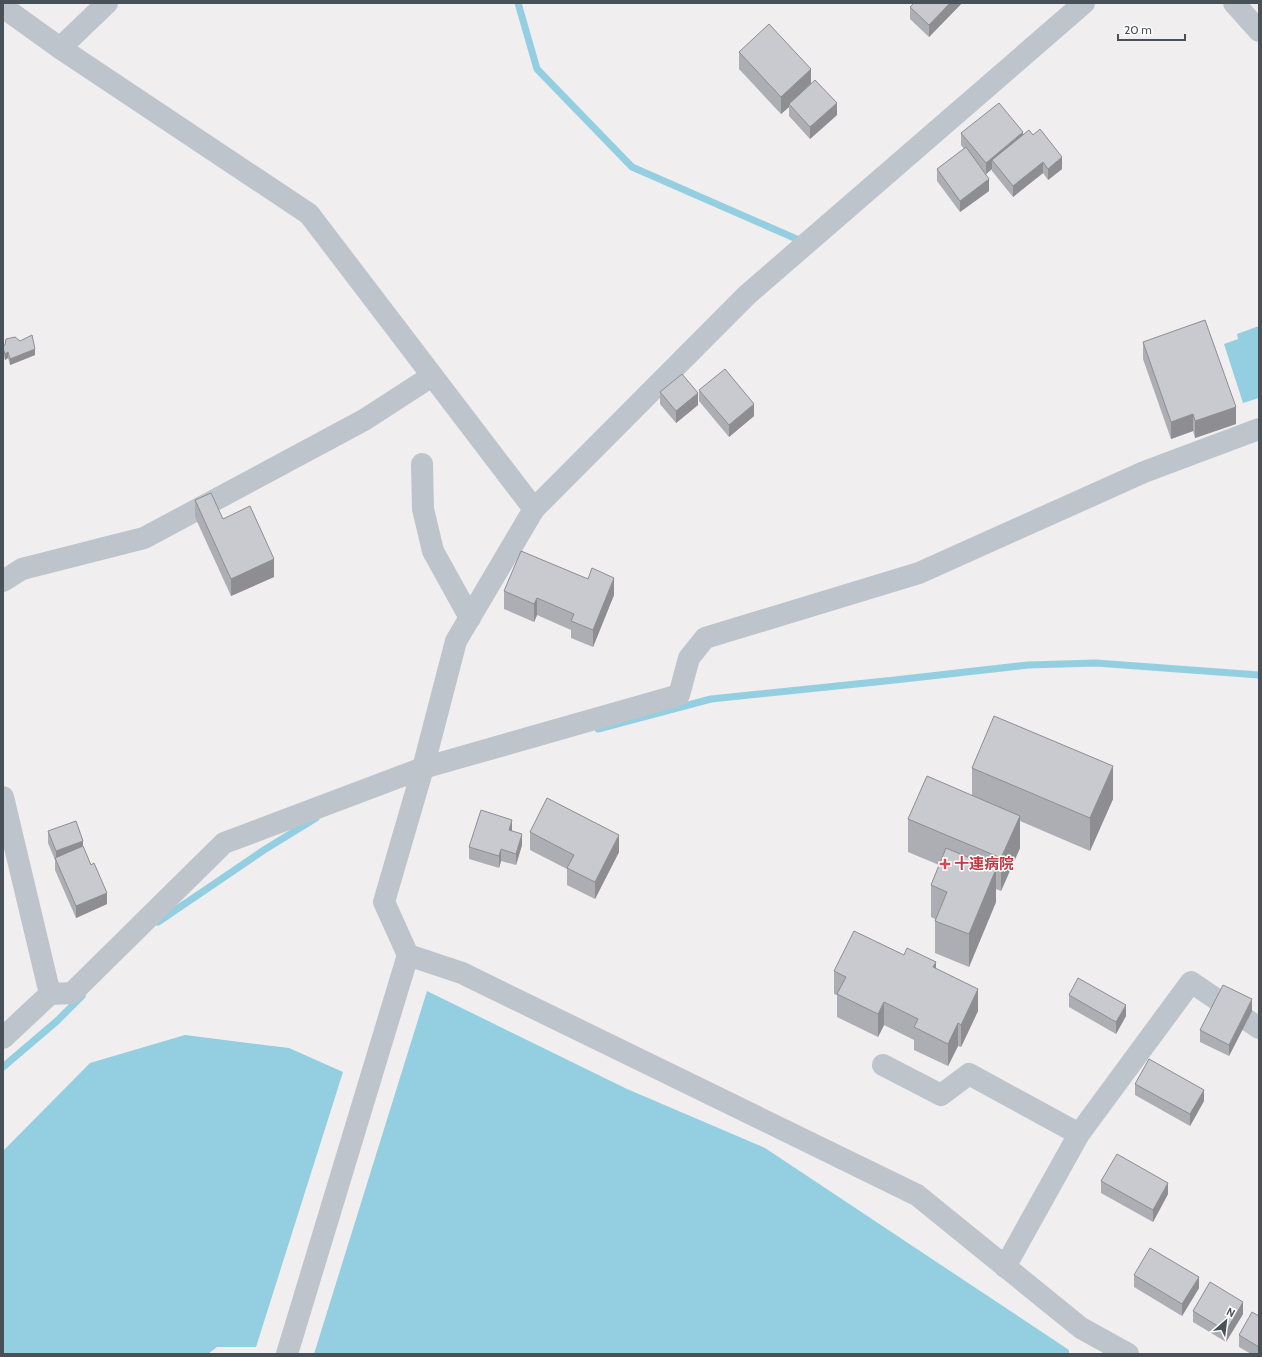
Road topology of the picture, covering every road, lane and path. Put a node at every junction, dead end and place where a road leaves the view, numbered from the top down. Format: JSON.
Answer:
{"nodes":[{"id":1,"x":107,"y":3,"type":"edge"},
{"id":2,"x":1084,"y":3,"type":"edge"},
{"id":3,"x":1234,"y":3,"type":"edge"},
{"id":4,"x":3,"y":7,"type":"edge"},
{"id":5,"x":1259,"y":30,"type":"edge"},
{"id":6,"x":60,"y":48,"type":"junction"},
{"id":7,"x":432,"y":376,"type":"junction"},
{"id":8,"x":1259,"y":429,"type":"edge"},
{"id":9,"x":422,"y":464,"type":"dead end"},
{"id":10,"x":534,"y":509,"type":"junction"},
{"id":11,"x":3,"y":580,"type":"edge"},
{"id":12,"x":470,"y":618,"type":"junction"},
{"id":13,"x":423,"y":768,"type":"junction"},
{"id":14,"x":3,"y":797,"type":"edge"},
{"id":15,"x":408,"y":955,"type":"junction"},
{"id":16,"x":50,"y":994,"type":"junction"},
{"id":17,"x":1259,"y":1028,"type":"edge"},
{"id":18,"x":3,"y":1038,"type":"edge"},
{"id":19,"x":883,"y":1065,"type":"dead end"},
{"id":20,"x":1079,"y":1134,"type":"junction"},
{"id":21,"x":1005,"y":1267,"type":"junction"},
{"id":22,"x":287,"y":1354,"type":"edge"},
{"id":23,"x":1128,"y":1354,"type":"edge"}],
"edges":[{"from":1,"to":6,"type":"street"},
{"from":2,"to":10,"type":"street"},
{"from":3,"to":5,"type":"street"},
{"from":4,"to":6,"type":"street"},
{"from":6,"to":7,"type":"street"},
{"from":7,"to":10,"type":"street"},
{"from":7,"to":11,"type":"street"},
{"from":8,"to":13,"type":"street"},
{"from":9,"to":12,"type":"street"},
{"from":10,"to":12,"type":"street"},
{"from":12,"to":13,"type":"street"},
{"from":13,"to":15,"type":"street"},
{"from":13,"to":16,"type":"street"},
{"from":14,"to":16,"type":"street"},
{"from":15,"to":21,"type":"street"},
{"from":15,"to":22,"type":"street"},
{"from":16,"to":18,"type":"street"},
{"from":17,"to":20,"type":"street"},
{"from":19,"to":20,"type":"street"},
{"from":20,"to":21,"type":"street"},
{"from":21,"to":23,"type":"street"}]}
